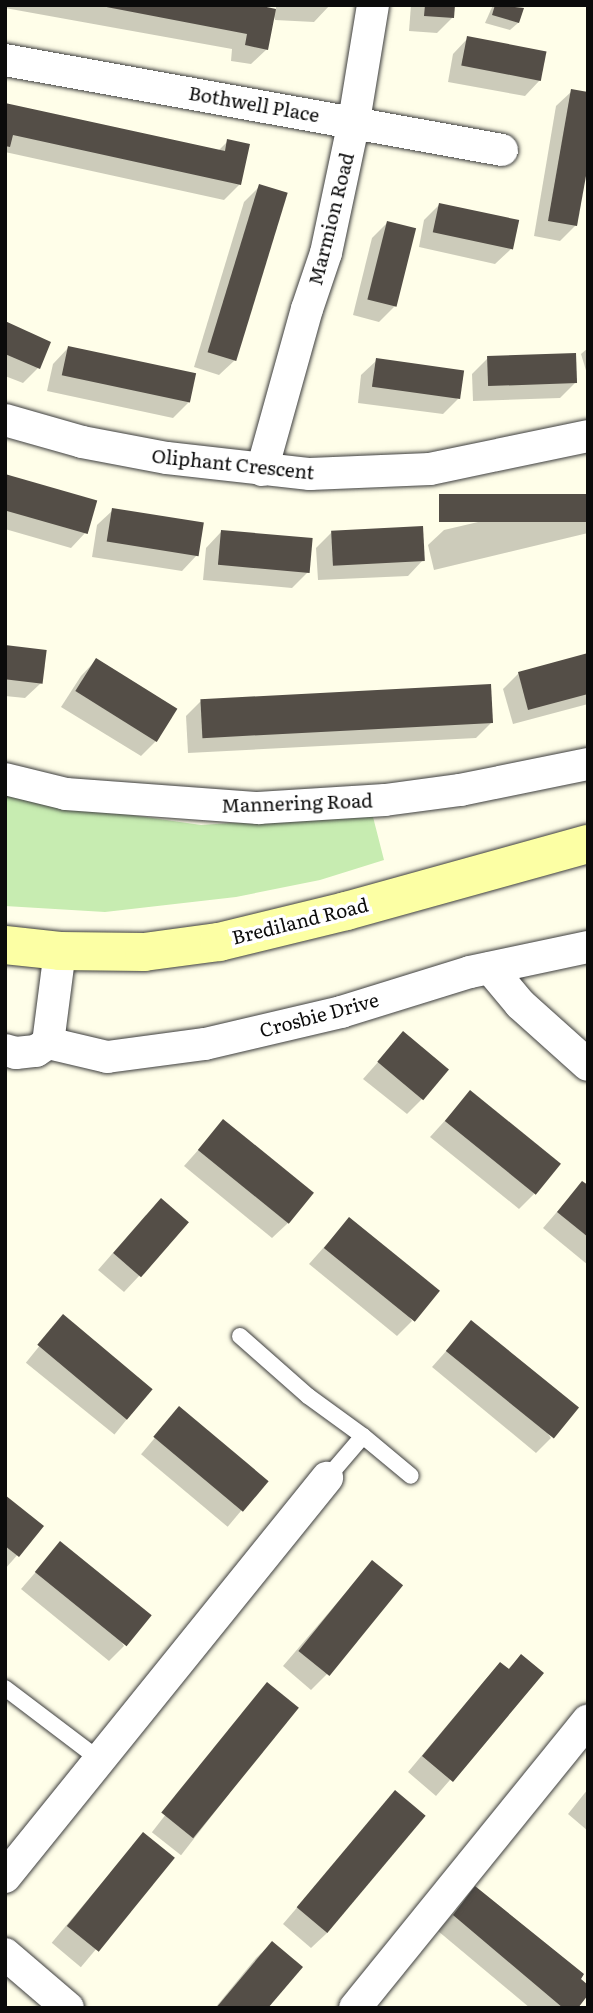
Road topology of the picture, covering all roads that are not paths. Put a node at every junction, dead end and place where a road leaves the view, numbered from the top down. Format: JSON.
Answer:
{"nodes":[{"id":1,"x":373,"y":5,"type":"edge"},
{"id":2,"x":5,"y":60,"type":"edge"},
{"id":3,"x":354,"y":121,"type":"junction"},
{"id":4,"x":502,"y":150,"type":"dead end"},
{"id":5,"x":5,"y":420,"type":"edge"},
{"id":6,"x":588,"y":436,"type":"edge"},
{"id":7,"x":262,"y":470,"type":"junction"},
{"id":8,"x":588,"y":764,"type":"edge"},
{"id":9,"x":5,"y":779,"type":"edge"},
{"id":10,"x":588,"y":844,"type":"edge"},
{"id":11,"x":5,"y":945,"type":"edge"},
{"id":12,"x":588,"y":947,"type":"edge"},
{"id":13,"x":60,"y":951,"type":"junction"},
{"id":14,"x":490,"y":968,"type":"junction"},
{"id":15,"x":48,"y":1043,"type":"junction"},
{"id":16,"x":5,"y":1050,"type":"edge"},
{"id":17,"x":588,"y":1065,"type":"edge"},
{"id":18,"x":240,"y":1336,"type":"dead end"},
{"id":19,"x":363,"y":1436,"type":"junction"},
{"id":20,"x":411,"y":1476,"type":"dead end"},
{"id":21,"x":327,"y":1478,"type":"joint"},
{"id":22,"x":5,"y":1688,"type":"edge"},
{"id":23,"x":588,"y":1720,"type":"edge"},
{"id":24,"x":100,"y":1760,"type":"junction"},
{"id":25,"x":5,"y":1877,"type":"edge"},
{"id":26,"x":5,"y":1954,"type":"edge"},
{"id":27,"x":367,"y":2004,"type":"edge"},
{"id":28,"x":68,"y":2008,"type":"edge"}],
"edges":[{"from":1,"to":3,"type":"street","name":"Marmion Road"},
{"from":2,"to":3,"type":"street","name":"Bothwell Place"},
{"from":3,"to":4,"type":"street","name":"Bothwell Place"},
{"from":3,"to":7,"type":"street","name":"Marmion Road"},
{"from":5,"to":7,"type":"street","name":"Oliphant Crescent"},
{"from":6,"to":7,"type":"street","name":"Oliphant Crescent"},
{"from":8,"to":9,"type":"street","name":"Mannering Road"},
{"from":10,"to":13,"type":"street","name":"Brediland Road"},
{"from":11,"to":13,"type":"street","name":"Brediland Road"},
{"from":12,"to":14,"type":"street","name":"Crosbie Drive"},
{"from":13,"to":15,"type":"street"},
{"from":14,"to":15,"type":"street","name":"Crosbie Drive"},
{"from":14,"to":17,"type":"street"},
{"from":15,"to":16,"type":"street"},
{"from":18,"to":19,"type":"lane"},
{"from":19,"to":20,"type":"lane"},
{"from":19,"to":21,"type":"lane"},
{"from":21,"to":24,"type":"street"},
{"from":22,"to":24,"type":"lane"},
{"from":23,"to":27,"type":"street"},
{"from":24,"to":25,"type":"street"},
{"from":26,"to":28,"type":"street"}]}
